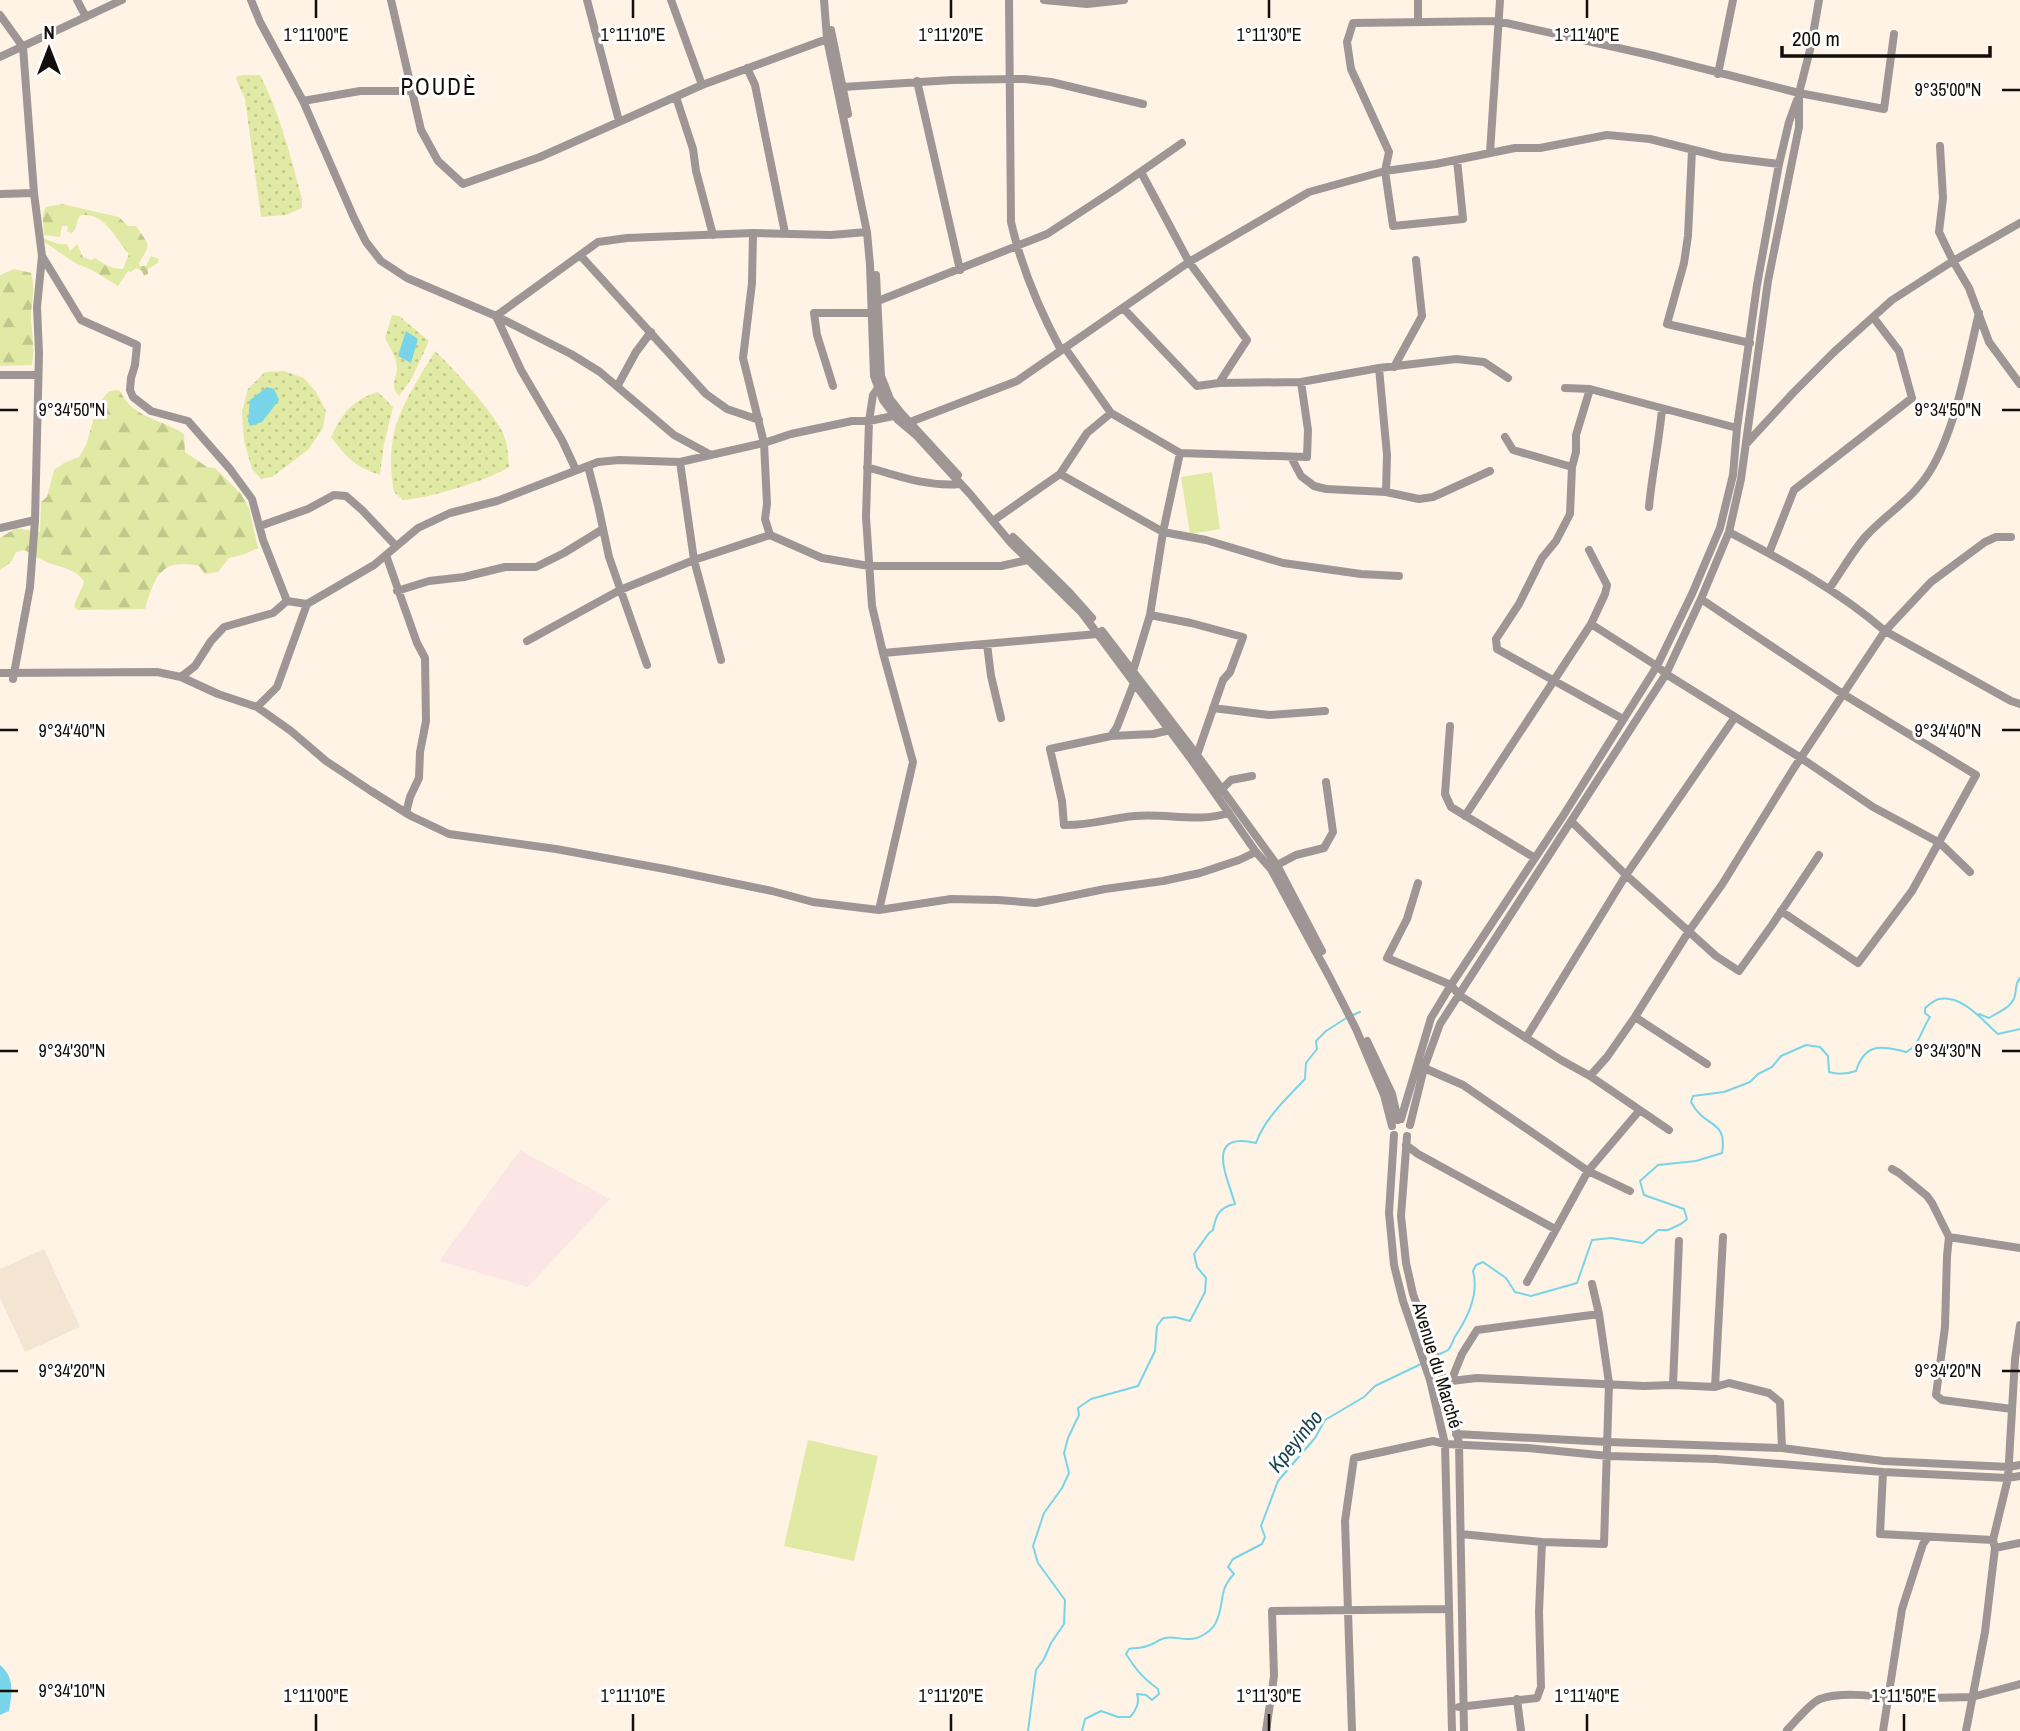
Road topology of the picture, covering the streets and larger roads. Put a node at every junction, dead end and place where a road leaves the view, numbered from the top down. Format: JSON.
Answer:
{"nodes":[{"id":1,"x":77,"y":0,"type":"edge"},
{"id":2,"x":122,"y":0,"type":"edge"},
{"id":3,"x":251,"y":0,"type":"edge"},
{"id":4,"x":391,"y":0,"type":"edge"},
{"id":5,"x":587,"y":0,"type":"edge"},
{"id":6,"x":671,"y":0,"type":"edge"},
{"id":7,"x":824,"y":0,"type":"edge"},
{"id":8,"x":1009,"y":0,"type":"edge"},
{"id":9,"x":1044,"y":0,"type":"edge"},
{"id":10,"x":1124,"y":0,"type":"edge"},
{"id":11,"x":1418,"y":0,"type":"edge"},
{"id":12,"x":1500,"y":0,"type":"edge"},
{"id":13,"x":1733,"y":0,"type":"edge"},
{"id":14,"x":1819,"y":0,"type":"edge"},
{"id":15,"x":0,"y":15,"type":"edge"},
{"id":16,"x":86,"y":17,"type":"junction"},
{"id":17,"x":1418,"y":21,"type":"junction"},
{"id":18,"x":1497,"y":21,"type":"junction"},
{"id":19,"x":1894,"y":34,"type":"dead end"},
{"id":20,"x":827,"y":39,"type":"junction"},
{"id":21,"x":23,"y":47,"type":"junction"},
{"id":22,"x":0,"y":57,"type":"edge"},
{"id":23,"x":747,"y":68,"type":"junction"},
{"id":24,"x":1718,"y":74,"type":"junction"},
{"id":25,"x":1010,"y":79,"type":"junction"},
{"id":26,"x":917,"y":82,"type":"junction"},
{"id":27,"x":702,"y":85,"type":"junction"},
{"id":28,"x":843,"y":87,"type":"junction"},
{"id":29,"x":412,"y":91,"type":"junction"},
{"id":30,"x":1799,"y":93,"type":"junction"},
{"id":31,"x":676,"y":97,"type":"junction"},
{"id":32,"x":303,"y":101,"type":"junction"},
{"id":33,"x":1143,"y":103,"type":"dead end"},
{"id":34,"x":619,"y":121,"type":"junction"},
{"id":35,"x":1182,"y":143,"type":"dead end"},
{"id":36,"x":1940,"y":146,"type":"dead end"},
{"id":37,"x":1692,"y":150,"type":"junction"},
{"id":38,"x":1490,"y":153,"type":"junction"},
{"id":39,"x":1457,"y":160,"type":"junction"},
{"id":40,"x":1779,"y":164,"type":"junction"},
{"id":41,"x":1385,"y":171,"type":"junction"},
{"id":42,"x":1141,"y":172,"type":"junction"},
{"id":43,"x":34,"y":193,"type":"junction"},
{"id":44,"x":0,"y":194,"type":"edge"},
{"id":45,"x":2020,"y":222,"type":"edge"},
{"id":46,"x":867,"y":232,"type":"junction"},
{"id":47,"x":753,"y":233,"type":"junction"},
{"id":48,"x":785,"y":233,"type":"junction"},
{"id":49,"x":713,"y":234,"type":"junction"},
{"id":50,"x":1016,"y":247,"type":"junction"},
{"id":51,"x":580,"y":255,"type":"junction"},
{"id":52,"x":42,"y":256,"type":"junction"},
{"id":53,"x":1416,"y":260,"type":"dead end"},
{"id":54,"x":1953,"y":261,"type":"junction"},
{"id":55,"x":1189,"y":262,"type":"junction"},
{"id":56,"x":960,"y":270,"type":"junction"},
{"id":57,"x":878,"y":301,"type":"junction"},
{"id":58,"x":1123,"y":308,"type":"junction"},
{"id":59,"x":872,"y":313,"type":"junction"},
{"id":60,"x":1979,"y":313,"type":"junction"},
{"id":61,"x":496,"y":316,"type":"junction"},
{"id":62,"x":1873,"y":317,"type":"junction"},
{"id":63,"x":650,"y":332,"type":"junction"},
{"id":64,"x":1750,"y":343,"type":"junction"},
{"id":65,"x":1063,"y":349,"type":"junction"},
{"id":66,"x":1394,"y":367,"type":"junction"},
{"id":67,"x":1379,"y":368,"type":"junction"},
{"id":68,"x":0,"y":375,"type":"edge"},
{"id":69,"x":38,"y":375,"type":"junction"},
{"id":70,"x":1508,"y":378,"type":"dead end"},
{"id":71,"x":1301,"y":382,"type":"junction"},
{"id":72,"x":1219,"y":383,"type":"junction"},
{"id":73,"x":2020,"y":384,"type":"edge"},
{"id":74,"x":618,"y":385,"type":"junction"},
{"id":75,"x":833,"y":386,"type":"dead end"},
{"id":76,"x":878,"y":388,"type":"junction"},
{"id":77,"x":1565,"y":388,"type":"dead end"},
{"id":78,"x":1590,"y":389,"type":"junction"},
{"id":79,"x":1662,"y":409,"type":"junction"},
{"id":80,"x":1111,"y":413,"type":"junction"},
{"id":81,"x":898,"y":414,"type":"junction"},
{"id":82,"x":759,"y":420,"type":"junction"},
{"id":83,"x":869,"y":421,"type":"junction"},
{"id":84,"x":910,"y":422,"type":"junction"},
{"id":85,"x":1737,"y":428,"type":"junction"},
{"id":86,"x":1505,"y":437,"type":"dead end"},
{"id":87,"x":764,"y":443,"type":"junction"},
{"id":88,"x":1746,"y":444,"type":"junction"},
{"id":89,"x":1180,"y":453,"type":"junction"},
{"id":90,"x":711,"y":455,"type":"junction"},
{"id":91,"x":1292,"y":457,"type":"junction"},
{"id":92,"x":680,"y":462,"type":"junction"},
{"id":93,"x":588,"y":466,"type":"junction"},
{"id":94,"x":867,"y":467,"type":"junction"},
{"id":95,"x":1572,"y":467,"type":"junction"},
{"id":96,"x":576,"y":470,"type":"junction"},
{"id":97,"x":1490,"y":471,"type":"dead end"},
{"id":98,"x":1060,"y":474,"type":"junction"},
{"id":99,"x":960,"y":484,"type":"junction"},
{"id":100,"x":1386,"y":492,"type":"junction"},
{"id":101,"x":1649,"y":507,"type":"dead end"},
{"id":102,"x":997,"y":518,"type":"junction"},
{"id":103,"x":35,"y":520,"type":"junction"},
{"id":104,"x":260,"y":526,"type":"junction"},
{"id":105,"x":0,"y":528,"type":"edge"},
{"id":106,"x":603,"y":529,"type":"junction"},
{"id":107,"x":1163,"y":532,"type":"junction"},
{"id":108,"x":1729,"y":532,"type":"junction"},
{"id":109,"x":770,"y":536,"type":"junction"},
{"id":110,"x":2011,"y":537,"type":"dead end"},
{"id":111,"x":396,"y":546,"type":"junction"},
{"id":112,"x":1589,"y":550,"type":"dead end"},
{"id":113,"x":1769,"y":553,"type":"junction"},
{"id":114,"x":386,"y":555,"type":"junction"},
{"id":115,"x":694,"y":560,"type":"junction"},
{"id":116,"x":1028,"y":560,"type":"junction"},
{"id":117,"x":869,"y":566,"type":"junction"},
{"id":118,"x":1399,"y":576,"type":"dead end"},
{"id":119,"x":1829,"y":589,"type":"junction"},
{"id":120,"x":620,"y":590,"type":"junction"},
{"id":121,"x":397,"y":591,"type":"junction"},
{"id":122,"x":1701,"y":599,"type":"junction"},
{"id":123,"x":287,"y":601,"type":"junction"},
{"id":124,"x":307,"y":604,"type":"junction"},
{"id":125,"x":1150,"y":615,"type":"junction"},
{"id":126,"x":1591,"y":624,"type":"junction"},
{"id":127,"x":1885,"y":631,"type":"junction"},
{"id":128,"x":1097,"y":634,"type":"junction"},
{"id":129,"x":527,"y":642,"type":"dead end"},
{"id":130,"x":987,"y":644,"type":"junction"},
{"id":131,"x":883,"y":653,"type":"junction"},
{"id":132,"x":721,"y":660,"type":"dead end"},
{"id":133,"x":647,"y":665,"type":"dead end"},
{"id":134,"x":1657,"y":666,"type":"junction"},
{"id":135,"x":1133,"y":671,"type":"junction"},
{"id":136,"x":0,"y":673,"type":"edge"},
{"id":137,"x":1665,"y":674,"type":"junction"},
{"id":138,"x":13,"y":676,"type":"junction"},
{"id":139,"x":181,"y":677,"type":"junction"},
{"id":140,"x":1554,"y":680,"type":"junction"},
{"id":141,"x":1134,"y":683,"type":"junction"},
{"id":142,"x":1843,"y":694,"type":"junction"},
{"id":143,"x":2020,"y":704,"type":"edge"},
{"id":144,"x":257,"y":707,"type":"junction"},
{"id":145,"x":1213,"y":708,"type":"junction"},
{"id":146,"x":1325,"y":711,"type":"dead end"},
{"id":147,"x":1001,"y":718,"type":"dead end"},
{"id":148,"x":1735,"y":718,"type":"junction"},
{"id":149,"x":1623,"y":719,"type":"junction"},
{"id":150,"x":1450,"y":726,"type":"dead end"},
{"id":151,"x":1170,"y":730,"type":"junction"},
{"id":152,"x":1111,"y":736,"type":"junction"},
{"id":153,"x":1197,"y":755,"type":"junction"},
{"id":154,"x":1801,"y":758,"type":"junction"},
{"id":155,"x":1252,"y":776,"type":"dead end"},
{"id":156,"x":1326,"y":782,"type":"dead end"},
{"id":157,"x":1221,"y":790,"type":"junction"},
{"id":158,"x":406,"y":813,"type":"junction"},
{"id":159,"x":1229,"y":813,"type":"junction"},
{"id":160,"x":1465,"y":816,"type":"junction"},
{"id":161,"x":1572,"y":822,"type":"junction"},
{"id":162,"x":1940,"y":843,"type":"junction"},
{"id":163,"x":1256,"y":852,"type":"junction"},
{"id":164,"x":1819,"y":855,"type":"dead end"},
{"id":165,"x":1535,"y":858,"type":"junction"},
{"id":166,"x":1277,"y":865,"type":"junction"},
{"id":167,"x":1970,"y":872,"type":"dead end"},
{"id":168,"x":1626,"y":875,"type":"junction"},
{"id":169,"x":1418,"y":883,"type":"dead end"},
{"id":170,"x":878,"y":911,"type":"junction"},
{"id":171,"x":1781,"y":911,"type":"junction"},
{"id":172,"x":1689,"y":931,"type":"junction"},
{"id":173,"x":1451,"y":985,"type":"junction"},
{"id":174,"x":1459,"y":995,"type":"junction"},
{"id":175,"x":1351,"y":1015,"type":"junction"},
{"id":176,"x":1635,"y":1017,"type":"junction"},
{"id":177,"x":1526,"y":1038,"type":"junction"},
{"id":178,"x":1707,"y":1064,"type":"dead end"},
{"id":179,"x":1424,"y":1068,"type":"junction"},
{"id":180,"x":1591,"y":1076,"type":"junction"},
{"id":181,"x":1639,"y":1111,"type":"junction"},
{"id":182,"x":1396,"y":1125,"type":"junction"},
{"id":183,"x":1410,"y":1125,"type":"junction"},
{"id":184,"x":1668,"y":1130,"type":"dead end"},
{"id":185,"x":1406,"y":1140,"type":"junction"},
{"id":186,"x":1892,"y":1170,"type":"dead end"},
{"id":187,"x":1588,"y":1171,"type":"junction"},
{"id":188,"x":1630,"y":1191,"type":"dead end"},
{"id":189,"x":1555,"y":1229,"type":"junction"},
{"id":190,"x":1723,"y":1237,"type":"dead end"},
{"id":191,"x":1949,"y":1237,"type":"junction"},
{"id":192,"x":1679,"y":1241,"type":"dead end"},
{"id":193,"x":2020,"y":1248,"type":"edge"},
{"id":194,"x":1527,"y":1282,"type":"dead end"},
{"id":195,"x":1592,"y":1284,"type":"dead end"},
{"id":196,"x":1599,"y":1314,"type":"junction"},
{"id":197,"x":2020,"y":1325,"type":"edge"},
{"id":198,"x":1609,"y":1383,"type":"junction"},
{"id":199,"x":1447,"y":1385,"type":"junction"},
{"id":200,"x":1672,"y":1385,"type":"junction"},
{"id":201,"x":1715,"y":1387,"type":"junction"},
{"id":202,"x":2012,"y":1409,"type":"junction"},
{"id":203,"x":1456,"y":1434,"type":"junction"},
{"id":204,"x":1608,"y":1442,"type":"junction"},
{"id":205,"x":1459,"y":1443,"type":"junction"},
{"id":206,"x":1445,"y":1444,"type":"junction"},
{"id":207,"x":1782,"y":1448,"type":"junction"},
{"id":208,"x":1608,"y":1456,"type":"junction"},
{"id":209,"x":2020,"y":1465,"type":"edge"},
{"id":210,"x":2009,"y":1466,"type":"junction"},
{"id":211,"x":1883,"y":1472,"type":"junction"},
{"id":212,"x":2020,"y":1476,"type":"edge"},
{"id":213,"x":2008,"y":1478,"type":"junction"},
{"id":214,"x":1461,"y":1534,"type":"junction"},
{"id":215,"x":1928,"y":1537,"type":"junction"},
{"id":216,"x":1542,"y":1542,"type":"junction"},
{"id":217,"x":2020,"y":1543,"type":"edge"},
{"id":218,"x":1994,"y":1544,"type":"junction"},
{"id":219,"x":1347,"y":1609,"type":"junction"},
{"id":220,"x":1449,"y":1609,"type":"junction"},
{"id":221,"x":2020,"y":1684,"type":"edge"},
{"id":222,"x":1972,"y":1697,"type":"junction"},
{"id":223,"x":1517,"y":1699,"type":"junction"},
{"id":224,"x":1887,"y":1699,"type":"junction"},
{"id":225,"x":1452,"y":1707,"type":"junction"},
{"id":226,"x":1464,"y":1707,"type":"junction"},
{"id":227,"x":1266,"y":1731,"type":"edge"},
{"id":228,"x":1352,"y":1731,"type":"edge"},
{"id":229,"x":1452,"y":1731,"type":"edge"},
{"id":230,"x":1464,"y":1731,"type":"edge"},
{"id":231,"x":1521,"y":1731,"type":"edge"},
{"id":232,"x":1787,"y":1731,"type":"edge"},
{"id":233,"x":1883,"y":1731,"type":"edge"},
{"id":234,"x":1966,"y":1731,"type":"edge"}],
"edges":[{"from":1,"to":16,"type":"street"},
{"from":2,"to":16,"type":"street"},
{"from":3,"to":32,"type":"street"},
{"from":4,"to":29,"type":"street"},
{"from":5,"to":34,"type":"street"},
{"from":6,"to":27,"type":"street"},
{"from":7,"to":20,"type":"street"},
{"from":7,"to":28,"type":"street"},
{"from":8,"to":25,"type":"street"},
{"from":9,"to":10,"type":"street"},
{"from":11,"to":17,"type":"street"},
{"from":12,"to":18,"type":"street"},
{"from":13,"to":24,"type":"street"},
{"from":14,"to":30,"type":"street"},
{"from":15,"to":21,"type":"street"},
{"from":16,"to":21,"type":"street"},
{"from":17,"to":18,"type":"street"},
{"from":17,"to":41,"type":"street"},
{"from":18,"to":24,"type":"street"},
{"from":18,"to":38,"type":"street"},
{"from":19,"to":30,"type":"street"},
{"from":20,"to":23,"type":"street"},
{"from":20,"to":46,"type":"street"},
{"from":21,"to":22,"type":"street"},
{"from":21,"to":43,"type":"street"},
{"from":23,"to":27,"type":"street"},
{"from":23,"to":48,"type":"street"},
{"from":24,"to":30,"type":"street"},
{"from":25,"to":26,"type":"street"},
{"from":25,"to":33,"type":"street"},
{"from":25,"to":50,"type":"street"},
{"from":26,"to":28,"type":"street"},
{"from":26,"to":56,"type":"street"},
{"from":27,"to":31,"type":"street"},
{"from":28,"to":57,"type":"street"},
{"from":29,"to":32,"type":"street"},
{"from":29,"to":34,"type":"street"},
{"from":30,"to":40,"type":"street"},
{"from":30,"to":88,"type":"street","name":"Avenue du Marché"},
{"from":31,"to":34,"type":"street"},
{"from":31,"to":49,"type":"street"},
{"from":32,"to":61,"type":"street"},
{"from":35,"to":42,"type":"street"},
{"from":36,"to":54,"type":"street"},
{"from":37,"to":38,"type":"street"},
{"from":37,"to":40,"type":"street"},
{"from":37,"to":64,"type":"street"},
{"from":38,"to":39,"type":"street"},
{"from":39,"to":41,"type":"street"},
{"from":39,"to":41,"type":"street"},
{"from":40,"to":64,"type":"street"},
{"from":41,"to":55,"type":"street"},
{"from":42,"to":50,"type":"street"},
{"from":42,"to":55,"type":"street"},
{"from":43,"to":44,"type":"street"},
{"from":43,"to":52,"type":"street"},
{"from":45,"to":54,"type":"street"},
{"from":46,"to":48,"type":"street"},
{"from":46,"to":59,"type":"street"},
{"from":47,"to":48,"type":"street"},
{"from":47,"to":49,"type":"street"},
{"from":47,"to":82,"type":"street"},
{"from":49,"to":51,"type":"street"},
{"from":50,"to":56,"type":"street"},
{"from":50,"to":65,"type":"street"},
{"from":51,"to":61,"type":"street"},
{"from":51,"to":63,"type":"street"},
{"from":52,"to":69,"type":"street"},
{"from":52,"to":104,"type":"street"},
{"from":53,"to":66,"type":"street"},
{"from":54,"to":60,"type":"street"},
{"from":54,"to":62,"type":"street"},
{"from":55,"to":58,"type":"street"},
{"from":55,"to":72,"type":"street"},
{"from":56,"to":57,"type":"street"},
{"from":57,"to":81,"type":"street"},
{"from":58,"to":65,"type":"street"},
{"from":58,"to":72,"type":"street"},
{"from":59,"to":75,"type":"street"},
{"from":59,"to":76,"type":"street"},
{"from":60,"to":73,"type":"street"},
{"from":60,"to":119,"type":"street"},
{"from":61,"to":74,"type":"street"},
{"from":61,"to":96,"type":"street"},
{"from":62,"to":88,"type":"street"},
{"from":62,"to":113,"type":"street"},
{"from":63,"to":74,"type":"street"},
{"from":63,"to":82,"type":"street"},
{"from":64,"to":85,"type":"street"},
{"from":65,"to":80,"type":"street"},
{"from":65,"to":84,"type":"street"},
{"from":66,"to":67,"type":"street"},
{"from":66,"to":70,"type":"street"},
{"from":67,"to":71,"type":"street"},
{"from":67,"to":100,"type":"street"},
{"from":68,"to":69,"type":"street"},
{"from":69,"to":103,"type":"street"},
{"from":71,"to":72,"type":"street"},
{"from":71,"to":91,"type":"street"},
{"from":74,"to":90,"type":"street"},
{"from":76,"to":81,"type":"street"},
{"from":76,"to":83,"type":"street"},
{"from":77,"to":78,"type":"street"},
{"from":78,"to":79,"type":"street"},
{"from":78,"to":95,"type":"street"},
{"from":79,"to":85,"type":"street"},
{"from":79,"to":101,"type":"street"},
{"from":80,"to":89,"type":"street"},
{"from":80,"to":98,"type":"street"},
{"from":81,"to":83,"type":"street"},
{"from":81,"to":84,"type":"street"},
{"from":81,"to":99,"type":"street"},
{"from":82,"to":87,"type":"street"},
{"from":83,"to":87,"type":"street"},
{"from":83,"to":94,"type":"street"},
{"from":84,"to":102,"type":"street"},
{"from":85,"to":134,"type":"street"},
{"from":86,"to":95,"type":"street"},
{"from":87,"to":90,"type":"street"},
{"from":87,"to":109,"type":"street"},
{"from":88,"to":108,"type":"street","name":"Avenue du Marché"},
{"from":89,"to":91,"type":"street"},
{"from":89,"to":107,"type":"street"},
{"from":90,"to":92,"type":"street"},
{"from":91,"to":100,"type":"street"},
{"from":92,"to":93,"type":"street"},
{"from":92,"to":115,"type":"street"},
{"from":93,"to":96,"type":"street"},
{"from":93,"to":106,"type":"street"},
{"from":94,"to":99,"type":"street"},
{"from":94,"to":117,"type":"street"},
{"from":95,"to":140,"type":"street"},
{"from":96,"to":111,"type":"street"},
{"from":97,"to":100,"type":"street"},
{"from":98,"to":102,"type":"street"},
{"from":98,"to":107,"type":"street"},
{"from":99,"to":116,"type":"street"},
{"from":102,"to":135,"type":"street"},
{"from":103,"to":105,"type":"street"},
{"from":103,"to":138,"type":"street"},
{"from":104,"to":111,"type":"street"},
{"from":104,"to":123,"type":"street"},
{"from":106,"to":120,"type":"street"},
{"from":106,"to":121,"type":"street"},
{"from":107,"to":118,"type":"street"},
{"from":107,"to":125,"type":"street"},
{"from":108,"to":113,"type":"street"},
{"from":108,"to":122,"type":"street","name":"Avenue du Marché"},
{"from":109,"to":115,"type":"street"},
{"from":109,"to":117,"type":"street"},
{"from":110,"to":127,"type":"street"},
{"from":111,"to":114,"type":"street"},
{"from":112,"to":126,"type":"street"},
{"from":113,"to":119,"type":"street"},
{"from":114,"to":121,"type":"street"},
{"from":114,"to":124,"type":"street"},
{"from":115,"to":120,"type":"street"},
{"from":115,"to":132,"type":"street"},
{"from":116,"to":117,"type":"street"},
{"from":116,"to":128,"type":"street"},
{"from":117,"to":131,"type":"street"},
{"from":119,"to":127,"type":"street"},
{"from":120,"to":129,"type":"street"},
{"from":120,"to":133,"type":"street"},
{"from":121,"to":158,"type":"street"},
{"from":122,"to":137,"type":"street","name":"Avenue du Marché"},
{"from":122,"to":142,"type":"street"},
{"from":123,"to":124,"type":"street"},
{"from":123,"to":139,"type":"street"},
{"from":124,"to":144,"type":"street"},
{"from":125,"to":135,"type":"street"},
{"from":125,"to":145,"type":"street"},
{"from":126,"to":134,"type":"street"},
{"from":126,"to":140,"type":"street"},
{"from":127,"to":142,"type":"street"},
{"from":127,"to":143,"type":"street"},
{"from":128,"to":130,"type":"street"},
{"from":128,"to":141,"type":"street"},
{"from":130,"to":131,"type":"street"},
{"from":130,"to":147,"type":"street"},
{"from":131,"to":170,"type":"street"},
{"from":134,"to":137,"type":"street"},
{"from":134,"to":149,"type":"street"},
{"from":135,"to":153,"type":"street"},
{"from":136,"to":138,"type":"street"},
{"from":137,"to":148,"type":"street"},
{"from":137,"to":161,"type":"street","name":"Avenue du Marché"},
{"from":138,"to":139,"type":"street"},
{"from":139,"to":144,"type":"street"},
{"from":140,"to":149,"type":"street"},
{"from":140,"to":160,"type":"street"},
{"from":141,"to":151,"type":"street"},
{"from":141,"to":152,"type":"street"},
{"from":142,"to":154,"type":"street"},
{"from":142,"to":162,"type":"street"},
{"from":144,"to":158,"type":"street"},
{"from":145,"to":146,"type":"street"},
{"from":145,"to":153,"type":"street"},
{"from":148,"to":154,"type":"street"},
{"from":148,"to":168,"type":"street"},
{"from":149,"to":165,"type":"street"},
{"from":150,"to":160,"type":"street"},
{"from":151,"to":152,"type":"street"},
{"from":151,"to":159,"type":"street"},
{"from":152,"to":159,"type":"street"},
{"from":153,"to":157,"type":"street"},
{"from":154,"to":162,"type":"street"},
{"from":154,"to":172,"type":"street"},
{"from":155,"to":157,"type":"street"},
{"from":156,"to":166,"type":"street"},
{"from":157,"to":166,"type":"street"},
{"from":158,"to":170,"type":"street"},
{"from":159,"to":163,"type":"street"},
{"from":160,"to":165,"type":"street"},
{"from":161,"to":168,"type":"street"},
{"from":161,"to":174,"type":"street","name":"Avenue du Marché"},
{"from":162,"to":167,"type":"street"},
{"from":162,"to":171,"type":"street"},
{"from":163,"to":170,"type":"street"},
{"from":163,"to":175,"type":"street"},
{"from":164,"to":171,"type":"street"},
{"from":165,"to":173,"type":"street"},
{"from":166,"to":175,"type":"street"},
{"from":168,"to":172,"type":"street"},
{"from":168,"to":177,"type":"street"},
{"from":169,"to":173,"type":"street"},
{"from":171,"to":172,"type":"street"},
{"from":172,"to":176,"type":"street"},
{"from":173,"to":174,"type":"street"},
{"from":173,"to":182,"type":"street"},
{"from":174,"to":177,"type":"street"},
{"from":174,"to":179,"type":"street","name":"Avenue du Marché"},
{"from":175,"to":182,"type":"street"},
{"from":176,"to":178,"type":"street"},
{"from":176,"to":180,"type":"street"},
{"from":177,"to":180,"type":"street"},
{"from":179,"to":183,"type":"street","name":"Avenue du Marché"},
{"from":179,"to":187,"type":"street"},
{"from":180,"to":181,"type":"street"},
{"from":181,"to":184,"type":"street"},
{"from":181,"to":187,"type":"street"},
{"from":182,"to":183,"type":"street"},
{"from":182,"to":185,"type":"street"},
{"from":182,"to":206,"type":"street","name":"Avenue du Marché"},
{"from":183,"to":185,"type":"street","name":"Avenue du Marché"},
{"from":185,"to":189,"type":"street"},
{"from":185,"to":199,"type":"street","name":"Avenue du Marché"},
{"from":186,"to":191,"type":"street"},
{"from":187,"to":188,"type":"street"},
{"from":187,"to":189,"type":"street"},
{"from":189,"to":194,"type":"street"},
{"from":190,"to":201,"type":"street"},
{"from":191,"to":193,"type":"street"},
{"from":191,"to":202,"type":"street"},
{"from":192,"to":200,"type":"street"},
{"from":195,"to":196,"type":"street"},
{"from":196,"to":198,"type":"street"},
{"from":196,"to":199,"type":"street"},
{"from":197,"to":202,"type":"street"},
{"from":198,"to":199,"type":"street"},
{"from":198,"to":200,"type":"street"},
{"from":198,"to":204,"type":"street"},
{"from":199,"to":203,"type":"street","name":"Avenue du Marché"},
{"from":200,"to":201,"type":"street"},
{"from":201,"to":207,"type":"street"},
{"from":202,"to":210,"type":"street"},
{"from":203,"to":204,"type":"street"},
{"from":203,"to":205,"type":"street","name":"Avenue du Marché"},
{"from":204,"to":207,"type":"street"},
{"from":204,"to":208,"type":"street"},
{"from":205,"to":206,"type":"street"},
{"from":205,"to":208,"type":"street"},
{"from":205,"to":214,"type":"street","name":"Avenue du Marché"},
{"from":206,"to":219,"type":"street"},
{"from":206,"to":220,"type":"street","name":"Avenue du Marché"},
{"from":207,"to":210,"type":"street"},
{"from":208,"to":211,"type":"street"},
{"from":208,"to":216,"type":"street"},
{"from":209,"to":210,"type":"street"},
{"from":210,"to":213,"type":"street"},
{"from":211,"to":213,"type":"street"},
{"from":211,"to":215,"type":"street"},
{"from":212,"to":213,"type":"street"},
{"from":213,"to":218,"type":"street"},
{"from":214,"to":216,"type":"street"},
{"from":214,"to":226,"type":"street","name":"Avenue du Marché"},
{"from":215,"to":218,"type":"street"},
{"from":215,"to":224,"type":"street"},
{"from":216,"to":223,"type":"street"},
{"from":217,"to":218,"type":"street"},
{"from":218,"to":222,"type":"street"},
{"from":219,"to":220,"type":"street"},
{"from":219,"to":227,"type":"street"},
{"from":219,"to":228,"type":"street"},
{"from":220,"to":225,"type":"street","name":"Avenue du Marché"},
{"from":221,"to":222,"type":"street"},
{"from":222,"to":224,"type":"street"},
{"from":222,"to":234,"type":"street"},
{"from":223,"to":226,"type":"street"},
{"from":223,"to":231,"type":"street"},
{"from":224,"to":232,"type":"street"},
{"from":224,"to":233,"type":"street"},
{"from":225,"to":226,"type":"street"},
{"from":225,"to":229,"type":"street","name":"Avenue du Marché"},
{"from":226,"to":230,"type":"street","name":"Avenue du Marché"}]}
